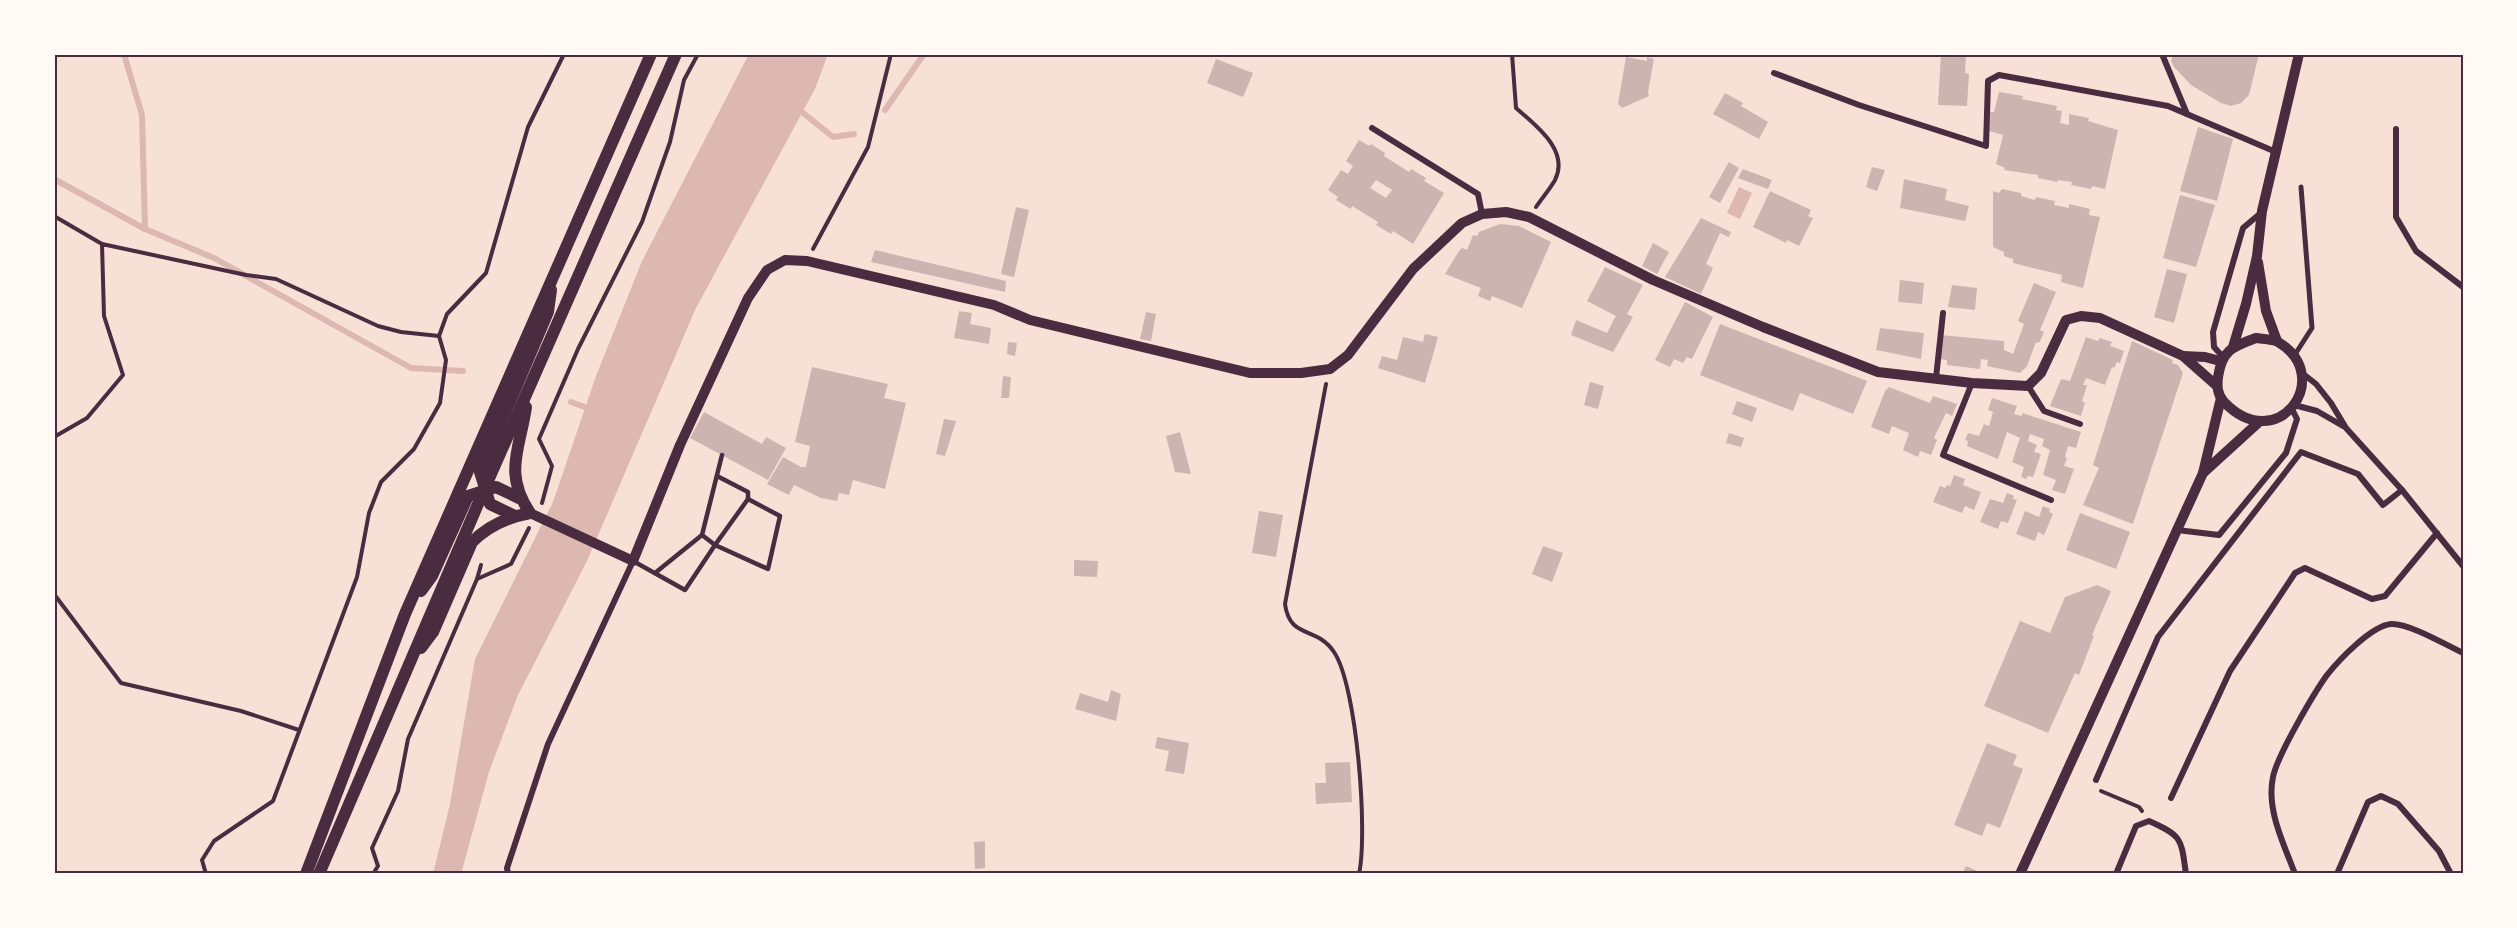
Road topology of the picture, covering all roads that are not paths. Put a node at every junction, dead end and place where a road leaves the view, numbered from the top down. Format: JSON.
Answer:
{"nodes":[{"id":1,"x":651,"y":54,"type":"edge"},
{"id":2,"x":676,"y":54,"type":"edge"},
{"id":3,"x":2162,"y":54,"type":"edge"},
{"id":4,"x":2299,"y":54,"type":"edge"},
{"id":5,"x":1774,"y":73,"type":"dead end"},
{"id":6,"x":2187,"y":114,"type":"junction"},
{"id":7,"x":1372,"y":128,"type":"dead end"},
{"id":8,"x":2396,"y":129,"type":"dead end"},
{"id":9,"x":2276,"y":152,"type":"junction"},
{"id":10,"x":2301,"y":187,"type":"dead end"},
{"id":11,"x":2262,"y":211,"type":"junction"},
{"id":12,"x":1482,"y":214,"type":"junction"},
{"id":13,"x":2257,"y":256,"type":"junction"},
{"id":14,"x":555,"y":271,"type":"junction"},
{"id":15,"x":2463,"y":287,"type":"edge"},
{"id":16,"x":1943,"y":313,"type":"dead end"},
{"id":17,"x":2277,"y":341,"type":"junction"},
{"id":18,"x":2233,"y":346,"type":"junction"},
{"id":19,"x":2183,"y":356,"type":"junction"},
{"id":20,"x":2294,"y":356,"type":"junction"},
{"id":21,"x":2222,"y":359,"type":"junction"},
{"id":22,"x":2302,"y":373,"type":"junction"},
{"id":23,"x":1936,"y":378,"type":"junction"},
{"id":24,"x":1972,"y":383,"type":"junction"},
{"id":25,"x":2028,"y":386,"type":"junction"},
{"id":26,"x":2217,"y":386,"type":"junction"},
{"id":27,"x":529,"y":390,"type":"junction"},
{"id":28,"x":2221,"y":398,"type":"junction"},
{"id":29,"x":2293,"y":407,"type":"junction"},
{"id":30,"x":2259,"y":422,"type":"junction"},
{"id":31,"x":2080,"y":424,"type":"dead end"},
{"id":32,"x":2346,"y":428,"type":"junction"},
{"id":33,"x":722,"y":455,"type":"dead end"},
{"id":34,"x":2203,"y":473,"type":"junction"},
{"id":35,"x":717,"y":476,"type":"junction"},
{"id":36,"x":484,"y":490,"type":"junction"},
{"id":37,"x":2402,"y":490,"type":"junction"},
{"id":38,"x":519,"y":498,"type":"junction"},
{"id":39,"x":748,"y":499,"type":"junction"},
{"id":40,"x":2051,"y":500,"type":"dead end"},
{"id":41,"x":534,"y":511,"type":"junction"},
{"id":42,"x":515,"y":516,"type":"junction"},
{"id":43,"x":2176,"y":530,"type":"junction"},
{"id":44,"x":2437,"y":532,"type":"junction"},
{"id":45,"x":702,"y":535,"type":"junction"},
{"id":46,"x":715,"y":545,"type":"junction"},
{"id":47,"x":633,"y":561,"type":"junction"},
{"id":48,"x":2463,"y":566,"type":"edge"},
{"id":49,"x":655,"y":573,"type":"junction"},
{"id":50,"x":405,"y":614,"type":"junction"},
{"id":51,"x":2463,"y":653,"type":"edge"},
{"id":52,"x":408,"y":666,"type":"junction"},
{"id":53,"x":2096,"y":780,"type":"dead end"},
{"id":54,"x":2171,"y":798,"type":"dead end"},
{"id":55,"x":306,"y":874,"type":"edge"},
{"id":56,"x":319,"y":874,"type":"edge"},
{"id":57,"x":508,"y":874,"type":"edge"},
{"id":58,"x":2020,"y":874,"type":"edge"},
{"id":59,"x":2116,"y":874,"type":"edge"},
{"id":60,"x":2186,"y":874,"type":"edge"},
{"id":61,"x":2295,"y":874,"type":"edge"},
{"id":62,"x":2337,"y":874,"type":"edge"},
{"id":63,"x":2451,"y":874,"type":"edge"}],
"edges":[{"from":1,"to":14,"type":"main road"},
{"from":2,"to":27,"type":"main road"},
{"from":3,"to":6,"type":"street"},
{"from":4,"to":9,"type":"street"},
{"from":5,"to":6,"type":"street"},
{"from":6,"to":9,"type":"street"},
{"from":7,"to":12,"type":"street"},
{"from":8,"to":15,"type":"street"},
{"from":9,"to":11,"type":"street"},
{"from":10,"to":20,"type":"street"},
{"from":11,"to":13,"type":"street"},
{"from":11,"to":21,"type":"street"},
{"from":12,"to":23,"type":"street"},
{"from":12,"to":47,"type":"street"},
{"from":13,"to":17,"type":"street"},
{"from":13,"to":18,"type":"street"},
{"from":14,"to":36,"type":"main road"},
{"from":14,"to":50,"type":"main road"},
{"from":16,"to":23,"type":"street"},
{"from":17,"to":18,"type":"street"},
{"from":17,"to":20,"type":"street"},
{"from":18,"to":21,"type":"street"},
{"from":19,"to":21,"type":"street"},
{"from":19,"to":25,"type":"street"},
{"from":19,"to":26,"type":"street"},
{"from":20,"to":22,"type":"street"},
{"from":21,"to":26,"type":"street"},
{"from":22,"to":29,"type":"street"},
{"from":22,"to":32,"type":"street"},
{"from":23,"to":24,"type":"street"},
{"from":24,"to":25,"type":"street"},
{"from":24,"to":40,"type":"street"},
{"from":25,"to":31,"type":"street"},
{"from":26,"to":28,"type":"street"},
{"from":27,"to":36,"type":"main road"},
{"from":27,"to":38,"type":"main road"},
{"from":28,"to":30,"type":"street"},
{"from":28,"to":34,"type":"street"},
{"from":29,"to":30,"type":"street"},
{"from":29,"to":32,"type":"street"},
{"from":29,"to":43,"type":"street"},
{"from":30,"to":34,"type":"street"},
{"from":32,"to":37,"type":"street"},
{"from":33,"to":35,"type":"lane"},
{"from":34,"to":43,"type":"street"},
{"from":35,"to":39,"type":"lane"},
{"from":35,"to":45,"type":"lane"},
{"from":36,"to":38,"type":"main road"},
{"from":36,"to":42,"type":"main road"},
{"from":36,"to":50,"type":"main road"},
{"from":36,"to":52,"type":"main road"},
{"from":37,"to":44,"type":"street"},
{"from":37,"to":53,"type":"street"},
{"from":38,"to":41,"type":"main road"},
{"from":39,"to":46,"type":"lane"},
{"from":39,"to":46,"type":"lane"},
{"from":41,"to":42,"type":"main road"},
{"from":41,"to":47,"type":"street"},
{"from":42,"to":52,"type":"main road"},
{"from":43,"to":58,"type":"street"},
{"from":44,"to":48,"type":"street"},
{"from":44,"to":54,"type":"street"},
{"from":45,"to":46,"type":"lane"},
{"from":45,"to":49,"type":"lane"},
{"from":46,"to":49,"type":"lane"},
{"from":47,"to":49,"type":"lane"},
{"from":47,"to":57,"type":"street"},
{"from":50,"to":55,"type":"main road"},
{"from":51,"to":61,"type":"street"},
{"from":52,"to":56,"type":"main road"},
{"from":59,"to":60,"type":"street"},
{"from":62,"to":63,"type":"street"}]}
